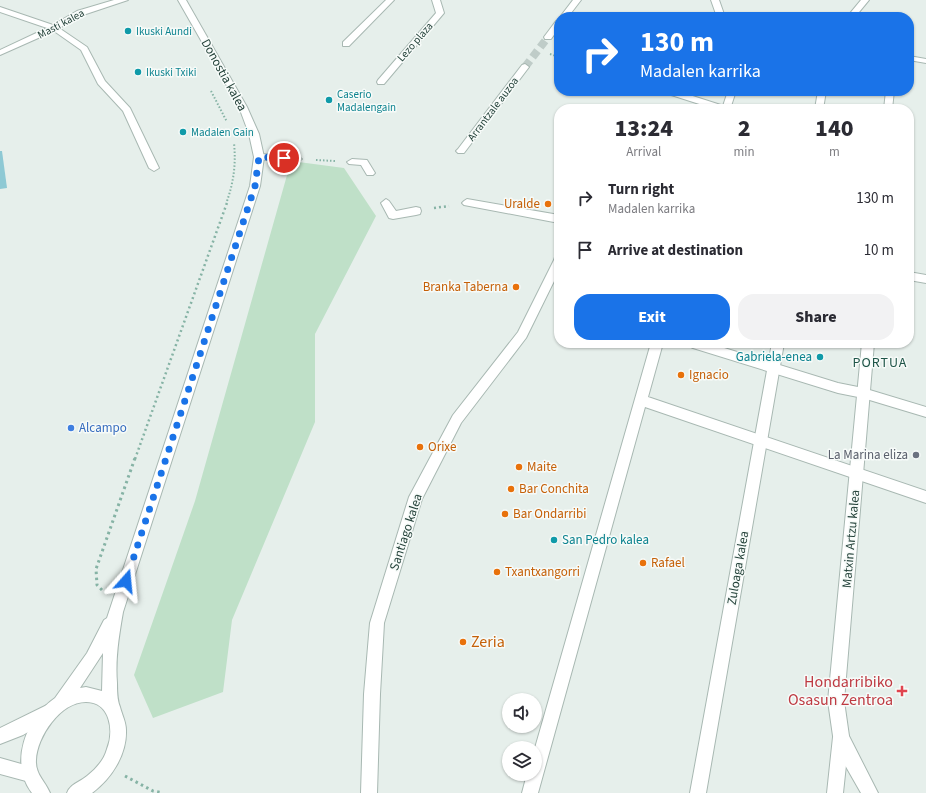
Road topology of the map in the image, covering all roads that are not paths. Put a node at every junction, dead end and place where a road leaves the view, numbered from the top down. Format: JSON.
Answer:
{"nodes":[{"id":1,"x":124,"y":0,"type":"edge"},
{"id":2,"x":182,"y":0,"type":"edge"},
{"id":3,"x":390,"y":0,"type":"edge"},
{"id":4,"x":436,"y":0,"type":"edge"},
{"id":5,"x":577,"y":0,"type":"edge"},
{"id":6,"x":715,"y":0,"type":"edge"},
{"id":7,"x":866,"y":0,"type":"edge"},
{"id":8,"x":0,"y":8,"type":"edge"},
{"id":9,"x":568,"y":12,"type":"edge"},
{"id":10,"x":719,"y":12,"type":"edge"},
{"id":11,"x":855,"y":12,"type":"edge"},
{"id":12,"x":865,"y":12,"type":"edge"},
{"id":13,"x":54,"y":28,"type":"junction"},
{"id":14,"x":554,"y":29,"type":"edge"},
{"id":15,"x":548,"y":37,"type":"tunnel mouth"},
{"id":16,"x":346,"y":44,"type":"dead end"},
{"id":17,"x":0,"y":53,"type":"edge"},
{"id":18,"x":914,"y":59,"type":"edge"},
{"id":19,"x":926,"y":61,"type":"edge"},
{"id":20,"x":526,"y":67,"type":"tunnel mouth"},
{"id":21,"x":381,"y":82,"type":"dead end"},
{"id":22,"x":684,"y":96,"type":"edge"},
{"id":23,"x":709,"y":104,"type":"edge"},
{"id":24,"x":461,"y":151,"type":"dead end"},
{"id":25,"x":259,"y":157,"type":"junction"},
{"id":26,"x":297,"y":159,"type":"road end"},
{"id":27,"x":352,"y":162,"type":"road end"},
{"id":28,"x":154,"y":168,"type":"dead end"},
{"id":29,"x":370,"y":173,"type":"dead end"},
{"id":30,"x":386,"y":203,"type":"dead end"},
{"id":31,"x":467,"y":204,"type":"road end"},
{"id":32,"x":416,"y":211,"type":"road end"},
{"id":33,"x":554,"y":218,"type":"edge"},
{"id":34,"x":554,"y":270,"type":"edge"},
{"id":35,"x":914,"y":277,"type":"edge"},
{"id":36,"x":926,"y":279,"type":"edge"},
{"id":37,"x":656,"y":348,"type":"edge"},
{"id":38,"x":709,"y":348,"type":"edge"},
{"id":39,"x":777,"y":348,"type":"edge"},
{"id":40,"x":868,"y":348,"type":"edge"},
{"id":41,"x":773,"y":368,"type":"junction"},
{"id":42,"x":863,"y":393,"type":"junction"},
{"id":43,"x":640,"y":400,"type":"junction"},
{"id":44,"x":926,"y":412,"type":"edge"},
{"id":45,"x":760,"y":441,"type":"junction"},
{"id":46,"x":856,"y":473,"type":"junction"},
{"id":47,"x":926,"y":497,"type":"edge"},
{"id":48,"x":116,"y":612,"type":"junction"},
{"id":49,"x":61,"y":702,"type":"junction"},
{"id":50,"x":112,"y":708,"type":"junction"},
{"id":51,"x":47,"y":713,"type":"junction"},
{"id":52,"x":0,"y":736,"type":"edge"},
{"id":53,"x":842,"y":736,"type":"junction"},
{"id":54,"x":0,"y":766,"type":"edge"},
{"id":55,"x":96,"y":780,"type":"junction"},
{"id":56,"x":33,"y":786,"type":"edge"},
{"id":57,"x":76,"y":793,"type":"edge"},
{"id":58,"x":86,"y":793,"type":"edge"},
{"id":59,"x":369,"y":793,"type":"edge"},
{"id":60,"x":530,"y":793,"type":"edge"},
{"id":61,"x":698,"y":793,"type":"edge"},
{"id":62,"x":835,"y":793,"type":"edge"},
{"id":63,"x":870,"y":793,"type":"edge"}],
"edges":[{"from":1,"to":13,"type":"street","name":"Masti kalea"},
{"from":2,"to":25,"type":"street","name":"Donostia kalea"},
{"from":3,"to":16,"type":"street"},
{"from":4,"to":21,"type":"street","name":"Lezo plaza"},
{"from":5,"to":9,"type":"street"},
{"from":6,"to":10,"type":"street"},
{"from":7,"to":11,"type":"street"},
{"from":7,"to":12,"type":"street"},
{"from":8,"to":13,"type":"street"},
{"from":13,"to":17,"type":"street","name":"Masti kalea"},
{"from":13,"to":28,"type":"street"},
{"from":14,"to":15,"type":"street"},
{"from":18,"to":19,"type":"street"},
{"from":20,"to":24,"type":"street","name":"Arrantzale auzoa"},
{"from":22,"to":23,"type":"street"},
{"from":25,"to":26,"type":"street"},
{"from":25,"to":48,"type":"street","name":"Donostia kalea"},
{"from":27,"to":29,"type":"street"},
{"from":30,"to":32,"type":"street"},
{"from":31,"to":33,"type":"street"},
{"from":34,"to":59,"type":"street","name":"Santiago kalea"},
{"from":35,"to":36,"type":"street"},
{"from":37,"to":43,"type":"street"},
{"from":38,"to":41,"type":"street"},
{"from":39,"to":41,"type":"street","name":"Zuloaga kalea"},
{"from":40,"to":42,"type":"street","name":"Matxin Artzu kalea"},
{"from":41,"to":42,"type":"street"},
{"from":41,"to":45,"type":"street","name":"Zuloaga kalea"},
{"from":42,"to":44,"type":"street"},
{"from":42,"to":46,"type":"street","name":"Matxin Artzu kalea"},
{"from":43,"to":45,"type":"street"},
{"from":43,"to":60,"type":"street"},
{"from":45,"to":46,"type":"street"},
{"from":45,"to":61,"type":"street","name":"Zuloaga kalea"},
{"from":46,"to":47,"type":"street"},
{"from":46,"to":53,"type":"street","name":"Matxin Artzu kalea"},
{"from":48,"to":49,"type":"street","name":"Donostia kalea"},
{"from":48,"to":50,"type":"street","name":"Donostia kalea"},
{"from":49,"to":50,"type":"street","name":"Donostia kalea"},
{"from":49,"to":51,"type":"street","name":"Donostia kalea"},
{"from":50,"to":55,"type":"street","name":"Donostia kalea"},
{"from":51,"to":52,"type":"street"},
{"from":51,"to":56,"type":"street","name":"Donostia kalea"},
{"from":53,"to":62,"type":"street","name":"Matxin Artzu kalea"},
{"from":53,"to":63,"type":"street","name":"Matxin Artzu kalea"},
{"from":54,"to":56,"type":"street"},
{"from":55,"to":57,"type":"street","name":"Donostia kalea"},
{"from":55,"to":58,"type":"street"}]}
